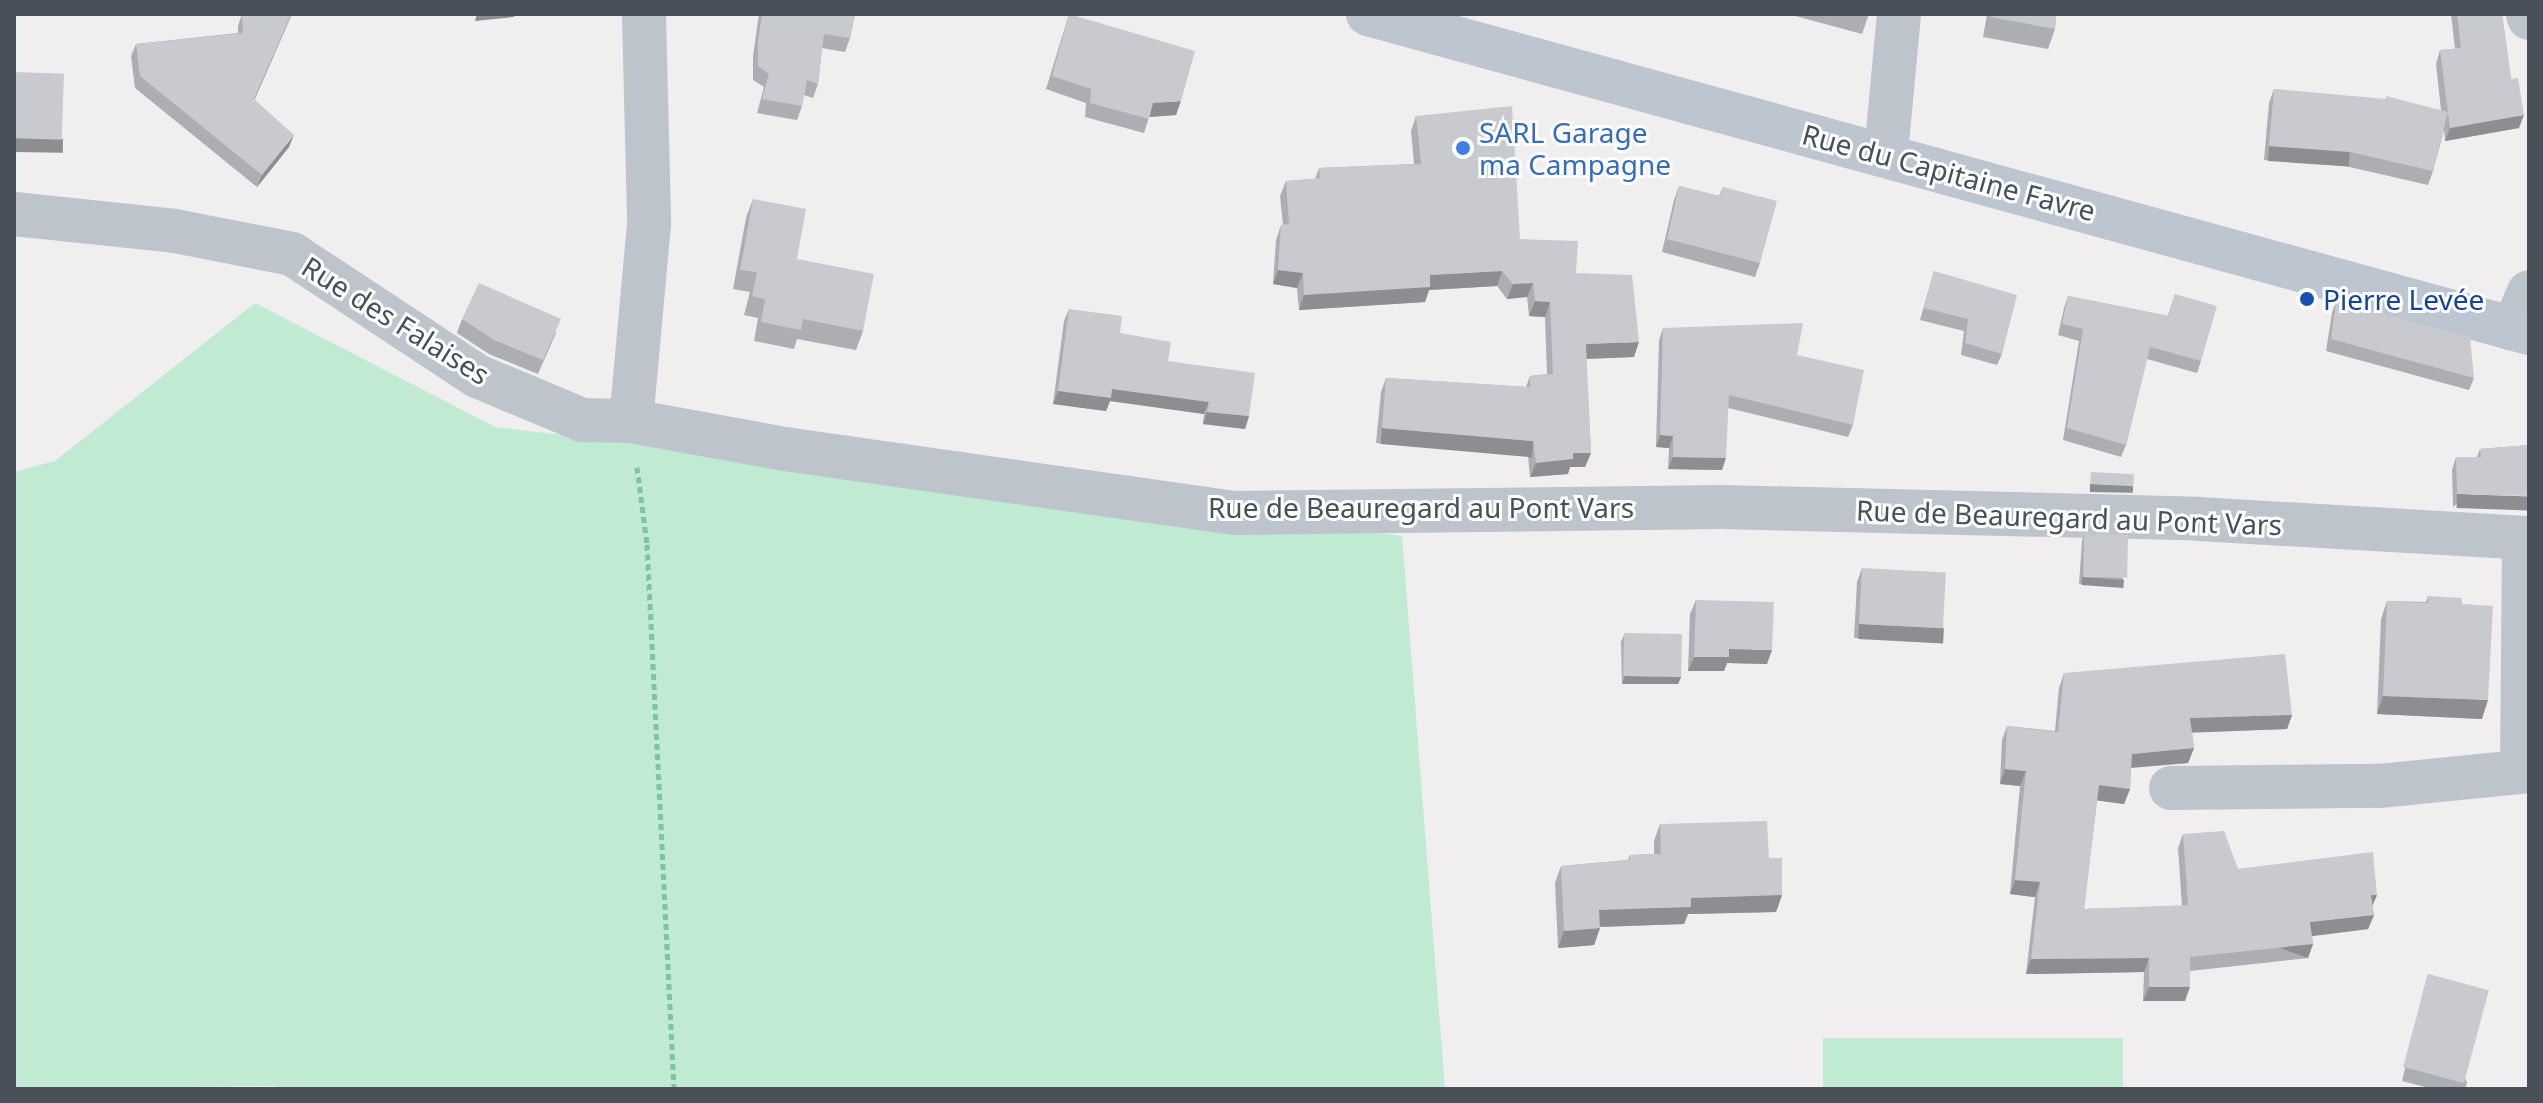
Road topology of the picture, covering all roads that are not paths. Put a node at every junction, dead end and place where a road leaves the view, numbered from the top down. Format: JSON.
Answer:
{"nodes":[{"id":1,"x":644,"y":14,"type":"edge"},
{"id":2,"x":1368,"y":14,"type":"edge"},
{"id":3,"x":1899,"y":14,"type":"edge"},
{"id":4,"x":1886,"y":154,"type":"junction"},
{"id":5,"x":14,"y":214,"type":"edge"},
{"id":6,"x":2524,"y":318,"type":"edge"},
{"id":7,"x":631,"y":421,"type":"junction"},
{"id":8,"x":2526,"y":538,"type":"edge"},
{"id":9,"x":2526,"y":771,"type":"edge"},
{"id":10,"x":2171,"y":788,"type":"dead end"}],
"edges":[{"from":1,"to":7,"type":"street"},
{"from":2,"to":4,"type":"street","name":"Rue du Capitaine Favre"},
{"from":3,"to":4,"type":"street"},
{"from":4,"to":6,"type":"street","name":"Rue du Capitaine Favre"},
{"from":5,"to":7,"type":"street","name":"Rue des Falaises"},
{"from":7,"to":8,"type":"street","name":"Rue de Beauregard au Pont Vars"},
{"from":8,"to":9,"type":"street"},
{"from":9,"to":10,"type":"street"}]}
